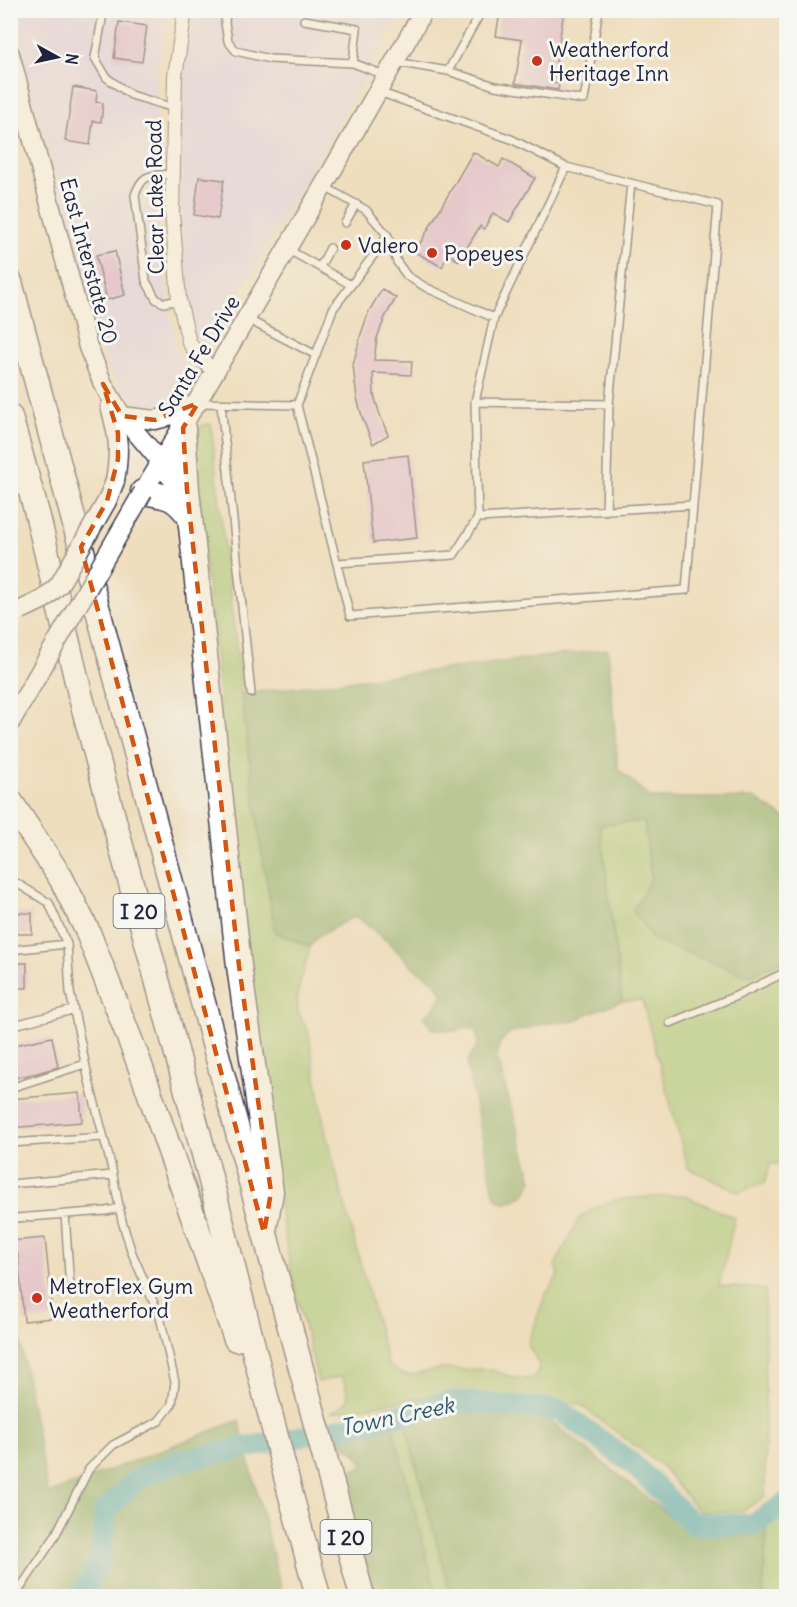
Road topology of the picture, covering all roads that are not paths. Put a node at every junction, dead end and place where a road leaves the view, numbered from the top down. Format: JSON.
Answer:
{"nodes":[{"id":1,"x":106,"y":10,"type":"edge"},
{"id":2,"x":185,"y":10,"type":"edge"},
{"id":3,"x":226,"y":10,"type":"edge"},
{"id":4,"x":424,"y":10,"type":"edge"},
{"id":5,"x":482,"y":10,"type":"edge"},
{"id":6,"x":599,"y":10,"type":"edge"},
{"id":7,"x":304,"y":20,"type":"dead end"},
{"id":8,"x":10,"y":54,"type":"edge"},
{"id":9,"x":353,"y":63,"type":"junction"},
{"id":10,"x":391,"y":69,"type":"junction"},
{"id":11,"x":448,"y":71,"type":"junction"},
{"id":12,"x":378,"y":92,"type":"junction"},
{"id":13,"x":174,"y":108,"type":"junction"},
{"id":14,"x":566,"y":167,"type":"junction"},
{"id":15,"x":173,"y":174,"type":"junction"},
{"id":16,"x":631,"y":183,"type":"junction"},
{"id":17,"x":324,"y":186,"type":"junction"},
{"id":18,"x":356,"y":204,"type":"junction"},
{"id":19,"x":345,"y":224,"type":"dead end"},
{"id":20,"x":388,"y":236,"type":"junction"},
{"id":21,"x":330,"y":248,"type":"dead end"},
{"id":22,"x":287,"y":249,"type":"junction"},
{"id":23,"x":320,"y":267,"type":"junction"},
{"id":24,"x":10,"y":282,"type":"edge"},
{"id":25,"x":351,"y":285,"type":"junction"},
{"id":26,"x":179,"y":300,"type":"junction"},
{"id":27,"x":247,"y":318,"type":"junction"},
{"id":28,"x":494,"y":318,"type":"junction"},
{"id":29,"x":316,"y":355,"type":"junction"},
{"id":30,"x":215,"y":373,"type":"junction"},
{"id":31,"x":103,"y":384,"type":"junction"},
{"id":32,"x":475,"y":402,"type":"junction"},
{"id":33,"x":198,"y":403,"type":"junction"},
{"id":34,"x":221,"y":404,"type":"junction"},
{"id":35,"x":609,"y":404,"type":"junction"},
{"id":36,"x":297,"y":405,"type":"junction"},
{"id":37,"x":122,"y":416,"type":"junction"},
{"id":38,"x":10,"y":417,"type":"edge"},
{"id":39,"x":183,"y":428,"type":"junction"},
{"id":40,"x":161,"y":462,"type":"junction"},
{"id":41,"x":187,"y":490,"type":"junction"},
{"id":42,"x":143,"y":492,"type":"junction"},
{"id":43,"x":693,"y":505,"type":"junction"},
{"id":44,"x":606,"y":510,"type":"junction"},
{"id":45,"x":190,"y":517,"type":"junction"},
{"id":46,"x":478,"y":518,"type":"junction"},
{"id":47,"x":337,"y":563,"type":"junction"},
{"id":48,"x":16,"y":610,"type":"edge"},
{"id":49,"x":251,"y":693,"type":"dead end"},
{"id":50,"x":16,"y":704,"type":"edge"},
{"id":51,"x":10,"y":723,"type":"edge"},
{"id":52,"x":11,"y":804,"type":"edge"},
{"id":53,"x":10,"y":879,"type":"edge"},
{"id":54,"x":67,"y":944,"type":"junction"},
{"id":55,"x":10,"y":950,"type":"edge"},
{"id":56,"x":786,"y":972,"type":"edge"},
{"id":57,"x":73,"y":1010,"type":"junction"},
{"id":58,"x":670,"y":1023,"type":"dead end"},
{"id":59,"x":10,"y":1026,"type":"edge"},
{"id":60,"x":85,"y":1064,"type":"junction"},
{"id":61,"x":10,"y":1088,"type":"edge"},
{"id":62,"x":104,"y":1137,"type":"junction"},
{"id":63,"x":10,"y":1143,"type":"edge"},
{"id":64,"x":113,"y":1174,"type":"junction"},
{"id":65,"x":10,"y":1184,"type":"edge"},
{"id":66,"x":120,"y":1208,"type":"junction"},
{"id":67,"x":65,"y":1214,"type":"junction"},
{"id":68,"x":10,"y":1215,"type":"edge"},
{"id":69,"x":264,"y":1233,"type":"junction"},
{"id":70,"x":70,"y":1288,"type":"dead end"},
{"id":71,"x":265,"y":1398,"type":"junction"},
{"id":72,"x":15,"y":1596,"type":"edge"},
{"id":73,"x":318,"y":1596,"type":"edge"},
{"id":74,"x":362,"y":1596,"type":"edge"}],
"edges":[{"from":1,"to":13,"type":"lane"},
{"from":2,"to":13,"type":"street","name":"Clear Lake Road"},
{"from":3,"to":9,"type":"lane"},
{"from":4,"to":10,"type":"main road","name":"Santa Fe Drive"},
{"from":5,"to":11,"type":"lane"},
{"from":6,"to":11,"type":"lane"},
{"from":7,"to":9,"type":"lane"},
{"from":8,"to":31,"type":"main road","name":"East Interstate 20"},
{"from":9,"to":10,"type":"lane"},
{"from":10,"to":11,"type":"lane"},
{"from":10,"to":12,"type":"main road","name":"Santa Fe Drive"},
{"from":12,"to":14,"type":"lane"},
{"from":12,"to":17,"type":"main road","name":"Santa Fe Drive"},
{"from":13,"to":15,"type":"street","name":"Clear Lake Road"},
{"from":14,"to":16,"type":"lane"},
{"from":14,"to":28,"type":"lane"},
{"from":15,"to":26,"type":"street","name":"Clear Lake Road"},
{"from":15,"to":26,"type":"lane"},
{"from":16,"to":35,"type":"lane"},
{"from":16,"to":43,"type":"lane"},
{"from":17,"to":18,"type":"lane"},
{"from":17,"to":22,"type":"main road","name":"Santa Fe Drive"},
{"from":18,"to":19,"type":"lane"},
{"from":18,"to":20,"type":"lane"},
{"from":20,"to":25,"type":"lane"},
{"from":20,"to":28,"type":"lane"},
{"from":21,"to":23,"type":"lane"},
{"from":22,"to":23,"type":"lane"},
{"from":22,"to":27,"type":"main road","name":"Santa Fe Drive"},
{"from":23,"to":25,"type":"lane"},
{"from":24,"to":69,"type":"highway","number":"I 20"},
{"from":25,"to":29,"type":"lane"},
{"from":26,"to":30,"type":"street","name":"Clear Lake Road"},
{"from":27,"to":29,"type":"lane"},
{"from":27,"to":30,"type":"main road","name":"Santa Fe Drive"},
{"from":28,"to":32,"type":"lane"},
{"from":29,"to":36,"type":"lane"},
{"from":30,"to":33,"type":"main road","name":"Santa Fe Drive"},
{"from":31,"to":37,"type":"main road","name":"East Interstate 20"},
{"from":31,"to":48,"type":"main road","bridge":true},
{"from":32,"to":35,"type":"lane"},
{"from":32,"to":46,"type":"lane"},
{"from":33,"to":34,"type":"lane"},
{"from":33,"to":37,"type":"main road"},
{"from":33,"to":39,"type":"main road","name":"Santa Fe Drive"},
{"from":34,"to":36,"type":"lane"},
{"from":34,"to":49,"type":"lane"},
{"from":35,"to":44,"type":"lane"},
{"from":36,"to":47,"type":"lane"},
{"from":37,"to":40,"type":"main road","name":"East Interstate 20"},
{"from":38,"to":71,"type":"highway","number":"I 20"},
{"from":39,"to":40,"type":"main road","name":"Santa Fe Drive"},
{"from":39,"to":41,"type":"highway"},
{"from":40,"to":41,"type":"highway"},
{"from":40,"to":42,"type":"main road","name":"Santa Fe Drive"},
{"from":41,"to":45,"type":"highway"},
{"from":42,"to":45,"type":"highway"},
{"from":42,"to":50,"type":"main road","name":"Santa Fe Drive","bridge":true},
{"from":43,"to":44,"type":"lane"},
{"from":43,"to":47,"type":"lane"},
{"from":44,"to":46,"type":"lane"},
{"from":45,"to":69,"type":"highway"},
{"from":46,"to":47,"type":"lane"},
{"from":50,"to":51,"type":"main road","name":"Santa Fe Drive"},
{"from":52,"to":71,"type":"highway"},
{"from":53,"to":54,"type":"lane"},
{"from":54,"to":55,"type":"lane"},
{"from":54,"to":57,"type":"lane"},
{"from":56,"to":58,"type":"lane"},
{"from":57,"to":59,"type":"lane"},
{"from":57,"to":60,"type":"lane"},
{"from":60,"to":61,"type":"lane"},
{"from":60,"to":62,"type":"lane"},
{"from":62,"to":63,"type":"lane"},
{"from":62,"to":64,"type":"lane"},
{"from":64,"to":65,"type":"lane"},
{"from":64,"to":66,"type":"lane"},
{"from":66,"to":67,"type":"lane"},
{"from":66,"to":72,"type":"lane"},
{"from":67,"to":68,"type":"lane"},
{"from":67,"to":70,"type":"lane"},
{"from":69,"to":74,"type":"highway","number":"I 20"},
{"from":71,"to":73,"type":"highway","number":"I 20"}]}
